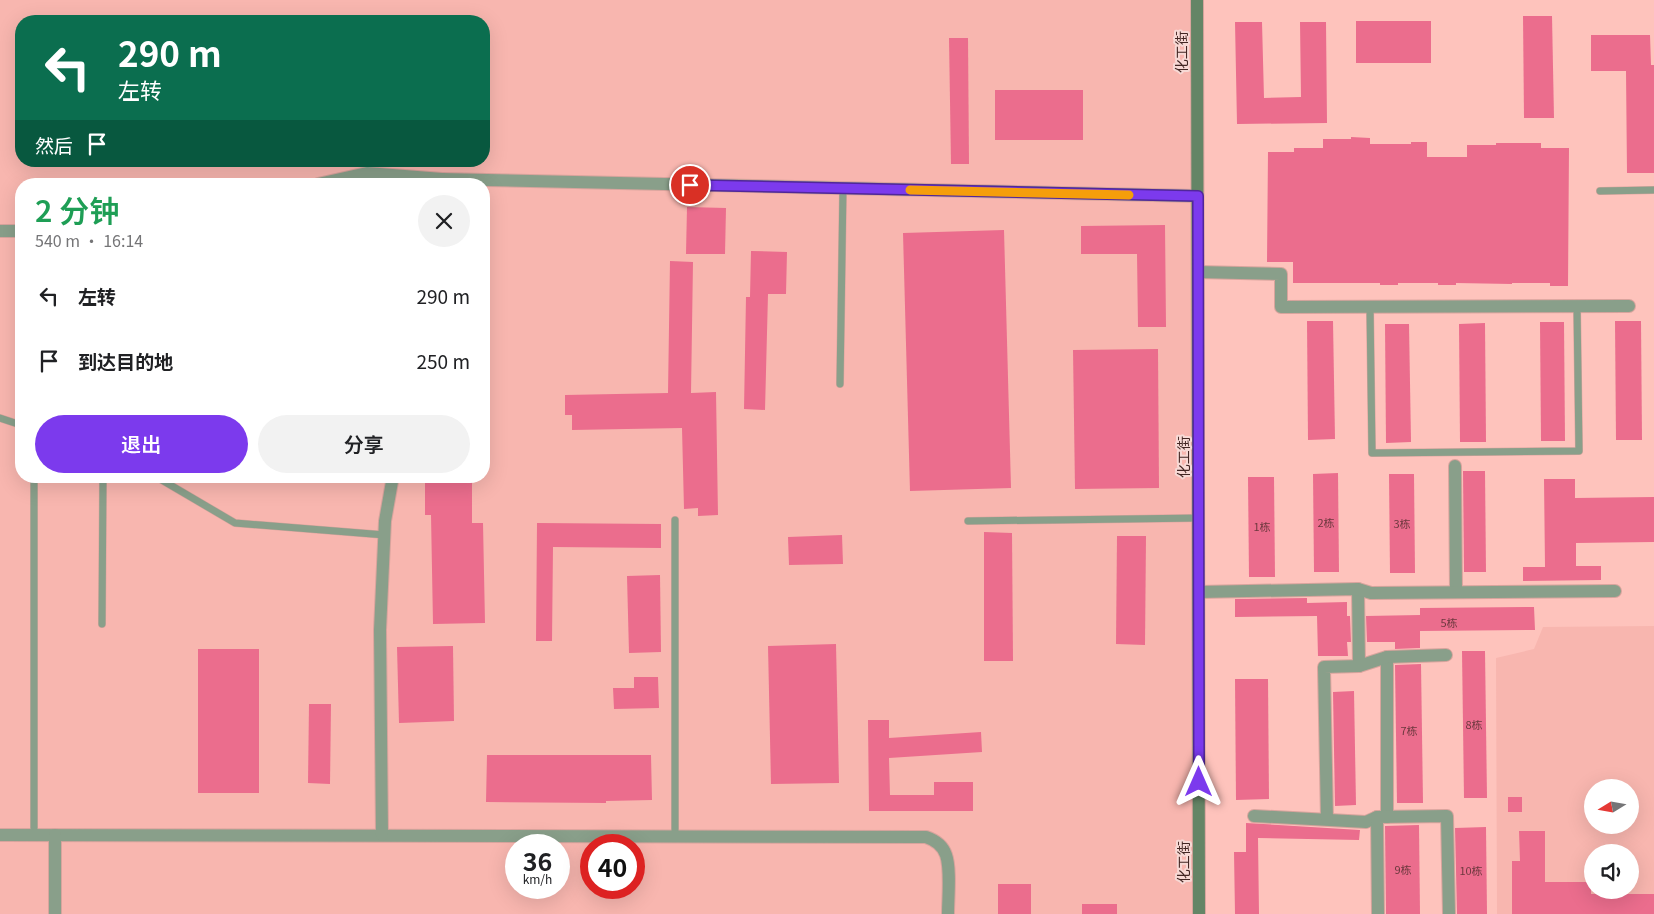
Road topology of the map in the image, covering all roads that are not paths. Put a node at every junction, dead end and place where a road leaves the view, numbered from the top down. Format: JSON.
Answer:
{"nodes":[{"id":1,"x":1197,"y":0,"type":"edge"},
{"id":2,"x":345,"y":178,"type":"edge"},
{"id":3,"x":414,"y":178,"type":"edge"},
{"id":4,"x":490,"y":182,"type":"edge"},
{"id":5,"x":843,"y":188,"type":"junction"},
{"id":6,"x":1654,"y":190,"type":"edge"},
{"id":7,"x":1600,"y":191,"type":"dead end"},
{"id":8,"x":1198,"y":196,"type":"junction"},
{"id":9,"x":0,"y":230,"type":"edge"},
{"id":10,"x":15,"y":231,"type":"edge"},
{"id":11,"x":1198,"y":272,"type":"junction"},
{"id":12,"x":1577,"y":306,"type":"junction"},
{"id":13,"x":1629,"y":306,"type":"dead end"},
{"id":14,"x":1370,"y":307,"type":"junction"},
{"id":15,"x":840,"y":384,"type":"dead end"},
{"id":16,"x":0,"y":418,"type":"edge"},
{"id":17,"x":15,"y":423,"type":"edge"},
{"id":18,"x":1454,"y":466,"type":"dead end"},
{"id":19,"x":34,"y":483,"type":"edge"},
{"id":20,"x":103,"y":483,"type":"edge"},
{"id":21,"x":167,"y":483,"type":"edge"},
{"id":22,"x":392,"y":483,"type":"edge"},
{"id":23,"x":1199,"y":518,"type":"junction"},
{"id":24,"x":675,"y":520,"type":"dead end"},
{"id":25,"x":968,"y":521,"type":"dead end"},
{"id":26,"x":385,"y":535,"type":"junction"},
{"id":27,"x":1358,"y":589,"type":"junction"},
{"id":28,"x":1615,"y":591,"type":"dead end"},
{"id":29,"x":1199,"y":592,"type":"junction"},
{"id":30,"x":1456,"y":592,"type":"junction"},
{"id":31,"x":102,"y":624,"type":"dead end"},
{"id":32,"x":1446,"y":655,"type":"dead end"},
{"id":33,"x":1387,"y":657,"type":"junction"},
{"id":34,"x":1359,"y":666,"type":"junction"},
{"id":35,"x":1254,"y":816,"type":"dead end"},
{"id":36,"x":1382,"y":817,"type":"junction"},
{"id":37,"x":1327,"y":819,"type":"junction"},
{"id":38,"x":0,"y":835,"type":"edge"},
{"id":39,"x":34,"y":835,"type":"junction"},
{"id":40,"x":55,"y":835,"type":"junction"},
{"id":41,"x":382,"y":835,"type":"junction"},
{"id":42,"x":676,"y":836,"type":"junction"},
{"id":43,"x":56,"y":914,"type":"edge"},
{"id":44,"x":948,"y":914,"type":"edge"},
{"id":45,"x":1200,"y":914,"type":"edge"},
{"id":46,"x":1378,"y":914,"type":"edge"},
{"id":47,"x":1449,"y":914,"type":"edge"}],
"edges":[{"from":1,"to":8,"type":"street","name":"化工街"},
{"from":2,"to":3,"type":"street"},
{"from":4,"to":5,"type":"street"},
{"from":5,"to":8,"type":"street"},
{"from":5,"to":15,"type":"lane"},
{"from":6,"to":7,"type":"lane"},
{"from":8,"to":11,"type":"street","name":"化工街"},
{"from":9,"to":10,"type":"street"},
{"from":11,"to":14,"type":"street"},
{"from":11,"to":23,"type":"street","name":"化工街"},
{"from":12,"to":13,"type":"street"},
{"from":12,"to":14,"type":"street"},
{"from":12,"to":14,"type":"lane"},
{"from":16,"to":17,"type":"lane"},
{"from":18,"to":30,"type":"street"},
{"from":19,"to":39,"type":"lane"},
{"from":20,"to":31,"type":"lane"},
{"from":21,"to":26,"type":"lane"},
{"from":22,"to":26,"type":"street"},
{"from":23,"to":25,"type":"lane"},
{"from":23,"to":29,"type":"street","name":"化工街"},
{"from":24,"to":42,"type":"lane"},
{"from":26,"to":41,"type":"street"},
{"from":27,"to":29,"type":"street"},
{"from":27,"to":30,"type":"street"},
{"from":27,"to":34,"type":"street"},
{"from":28,"to":30,"type":"street"},
{"from":29,"to":45,"type":"street","name":"化工街"},
{"from":32,"to":33,"type":"street"},
{"from":33,"to":34,"type":"street"},
{"from":33,"to":36,"type":"street"},
{"from":34,"to":37,"type":"street"},
{"from":35,"to":37,"type":"street"},
{"from":36,"to":37,"type":"street"},
{"from":36,"to":46,"type":"street"},
{"from":36,"to":47,"type":"street"},
{"from":38,"to":39,"type":"street"},
{"from":39,"to":40,"type":"street"},
{"from":40,"to":41,"type":"street"},
{"from":40,"to":43,"type":"street"},
{"from":41,"to":42,"type":"street"},
{"from":42,"to":44,"type":"street"}]}
